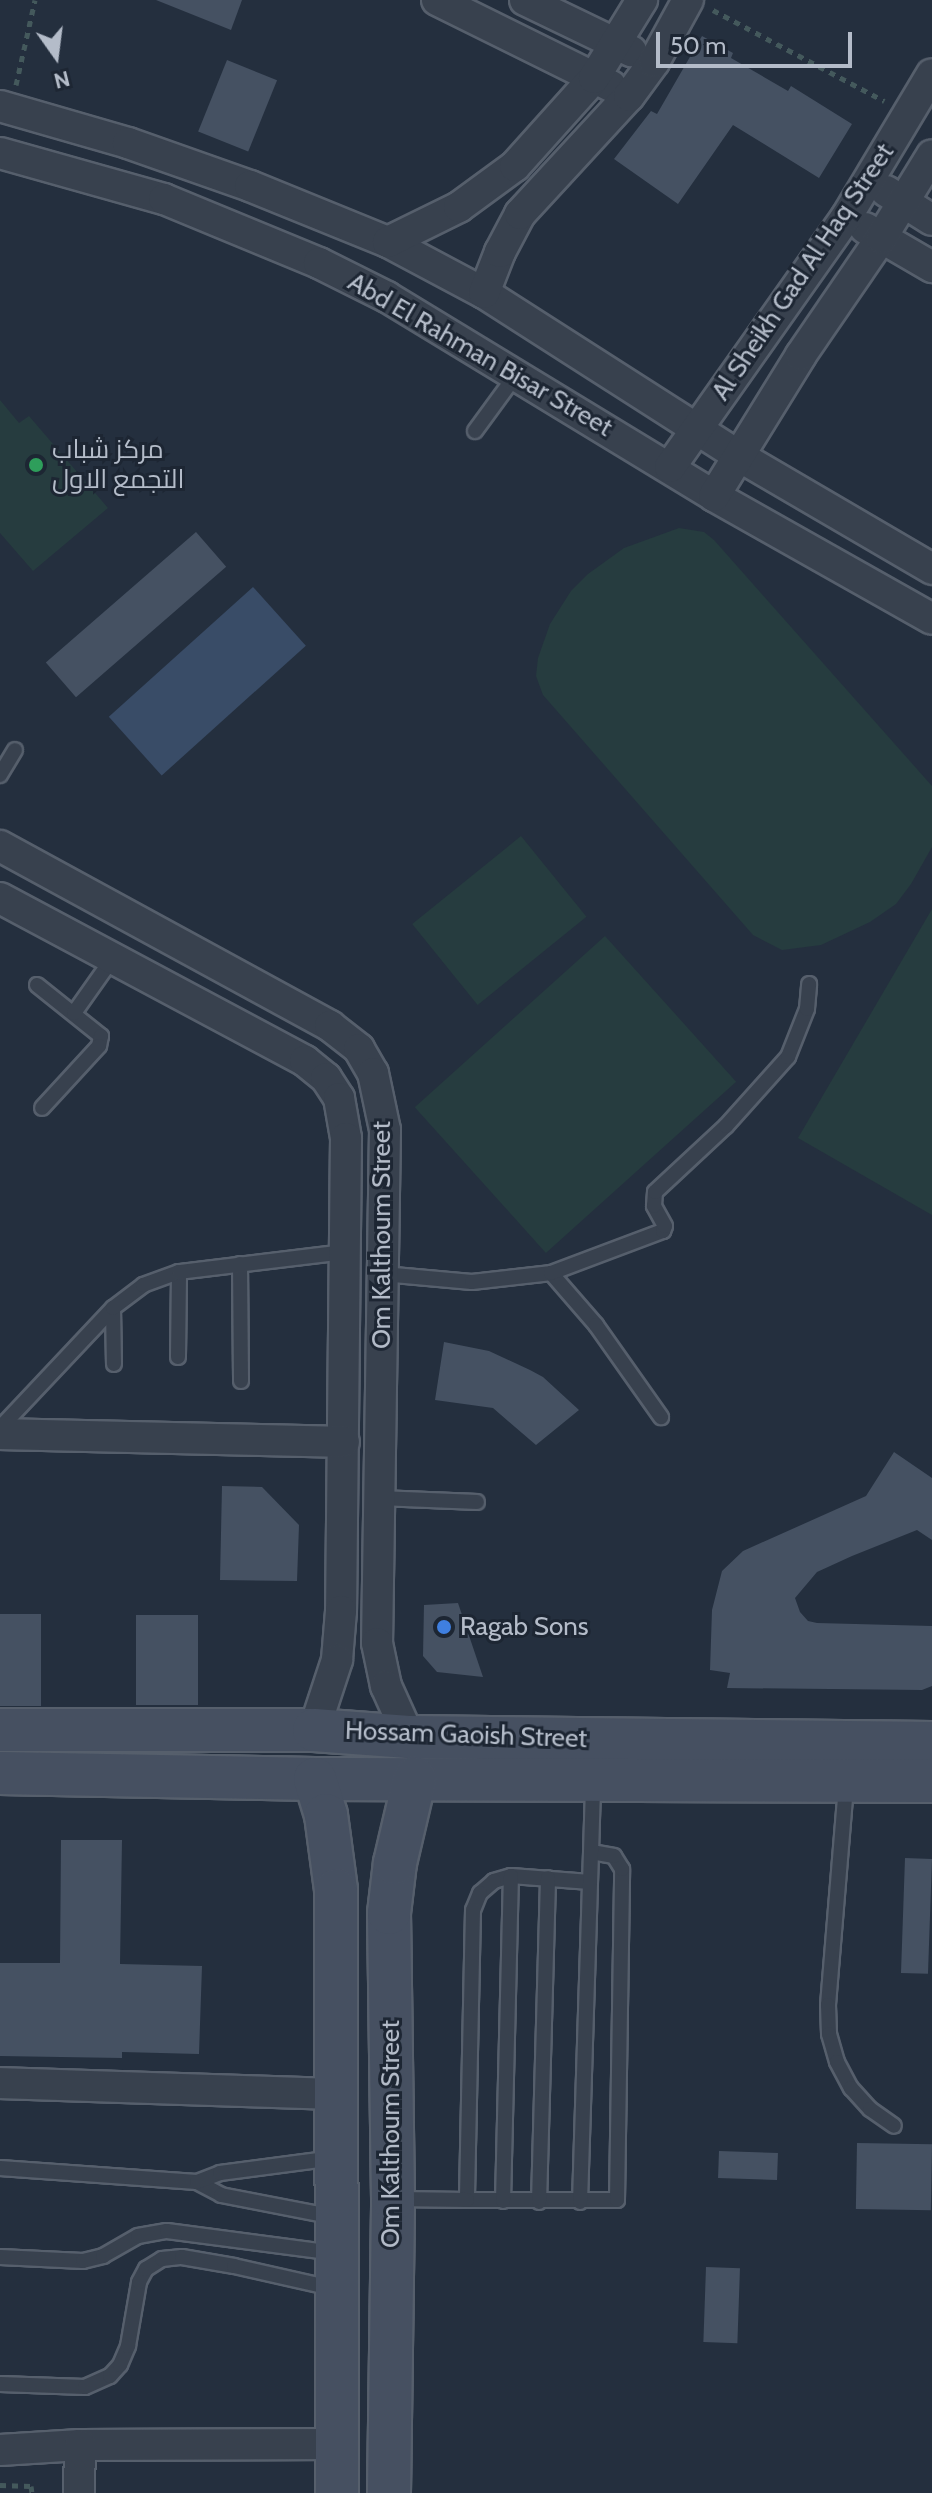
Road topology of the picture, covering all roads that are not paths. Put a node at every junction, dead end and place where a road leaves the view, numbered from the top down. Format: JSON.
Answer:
{"nodes":[{"id":1,"x":437,"y":0,"type":"edge"},
{"id":2,"x":525,"y":0,"type":"edge"},
{"id":3,"x":642,"y":0,"type":"edge"},
{"id":4,"x":698,"y":4,"type":"edge"},
{"id":5,"x":616,"y":43,"type":"junction"},
{"id":6,"x":654,"y":62,"type":"junction"},
{"id":7,"x":932,"y":74,"type":"edge"},
{"id":8,"x":594,"y":78,"type":"junction"},
{"id":9,"x":629,"y":96,"type":"junction"},
{"id":10,"x":5,"y":107,"type":"edge"},
{"id":11,"x":0,"y":153,"type":"edge"},
{"id":12,"x":932,"y":155,"type":"edge"},
{"id":13,"x":868,"y":180,"type":"junction"},
{"id":14,"x":902,"y":201,"type":"junction"},
{"id":15,"x":847,"y":216,"type":"junction"},
{"id":16,"x":932,"y":220,"type":"edge"},
{"id":17,"x":881,"y":238,"type":"junction"},
{"id":18,"x":388,"y":242,"type":"junction"},
{"id":19,"x":932,"y":267,"type":"edge"},
{"id":20,"x":484,"y":293,"type":"junction"},
{"id":21,"x":516,"y":375,"type":"junction"},
{"id":22,"x":696,"y":428,"type":"junction"},
{"id":23,"x":475,"y":431,"type":"dead end"},
{"id":24,"x":739,"y":456,"type":"junction"},
{"id":25,"x":670,"y":467,"type":"junction"},
{"id":26,"x":714,"y":496,"type":"junction"},
{"id":27,"x":932,"y":569,"type":"edge"},
{"id":28,"x":932,"y":619,"type":"edge"},
{"id":29,"x":15,"y":750,"type":"dead end"},
{"id":30,"x":0,"y":775,"type":"edge"},
{"id":31,"x":0,"y":846,"type":"edge"},
{"id":32,"x":0,"y":898,"type":"edge"},
{"id":33,"x":113,"y":958,"type":"junction"},
{"id":34,"x":809,"y":984,"type":"dead end"},
{"id":35,"x":37,"y":985,"type":"dead end"},
{"id":36,"x":74,"y":1013,"type":"junction"},
{"id":37,"x":42,"y":1108,"type":"dead end"},
{"id":38,"x":343,"y":1263,"type":"junction"},
{"id":39,"x":240,"y":1264,"type":"junction"},
{"id":40,"x":179,"y":1272,"type":"junction"},
{"id":41,"x":551,"y":1273,"type":"junction"},
{"id":42,"x":383,"y":1274,"type":"junction"},
{"id":43,"x":113,"y":1308,"type":"junction"},
{"id":44,"x":178,"y":1357,"type":"dead end"},
{"id":45,"x":114,"y":1364,"type":"dead end"},
{"id":46,"x":241,"y":1381,"type":"dead end"},
{"id":47,"x":661,"y":1417,"type":"dead end"},
{"id":48,"x":0,"y":1431,"type":"edge"},
{"id":49,"x":344,"y":1442,"type":"junction"},
{"id":50,"x":380,"y":1498,"type":"junction"},
{"id":51,"x":477,"y":1502,"type":"dead end"},
{"id":52,"x":0,"y":1730,"type":"edge"},
{"id":53,"x":314,"y":1730,"type":"junction"},
{"id":54,"x":409,"y":1737,"type":"junction"},
{"id":55,"x":743,"y":1740,"type":"junction"},
{"id":56,"x":932,"y":1743,"type":"edge"},
{"id":57,"x":0,"y":1773,"type":"edge"},
{"id":58,"x":415,"y":1778,"type":"junction"},
{"id":59,"x":315,"y":1779,"type":"junction"},
{"id":60,"x":593,"y":1781,"type":"junction"},
{"id":61,"x":932,"y":1781,"type":"edge"},
{"id":62,"x":744,"y":1782,"type":"junction"},
{"id":63,"x":846,"y":1782,"type":"junction"},
{"id":64,"x":591,"y":1852,"type":"junction"},
{"id":65,"x":511,"y":1876,"type":"junction"},
{"id":66,"x":548,"y":1878,"type":"junction"},
{"id":67,"x":590,"y":1882,"type":"junction"},
{"id":68,"x":0,"y":2083,"type":"edge"},
{"id":69,"x":335,"y":2094,"type":"junction"},
{"id":70,"x":894,"y":2126,"type":"dead end"},
{"id":71,"x":337,"y":2158,"type":"junction"},
{"id":72,"x":0,"y":2168,"type":"edge"},
{"id":73,"x":197,"y":2182,"type":"junction"},
{"id":74,"x":393,"y":2199,"type":"junction"},
{"id":75,"x":467,"y":2200,"type":"junction"},
{"id":76,"x":503,"y":2201,"type":"junction"},
{"id":77,"x":539,"y":2202,"type":"junction"},
{"id":78,"x":580,"y":2202,"type":"junction"},
{"id":79,"x":338,"y":2254,"type":"junction"},
{"id":80,"x":0,"y":2257,"type":"edge"},
{"id":81,"x":0,"y":2384,"type":"edge"},
{"id":82,"x":337,"y":2444,"type":"junction"},
{"id":83,"x":80,"y":2445,"type":"junction"},
{"id":84,"x":0,"y":2450,"type":"edge"},
{"id":85,"x":79,"y":2493,"type":"edge"},
{"id":86,"x":337,"y":2493,"type":"edge"},
{"id":87,"x":389,"y":2493,"type":"edge"}],
"edges":[{"from":1,"to":8,"type":"street"},
{"from":2,"to":5,"type":"street"},
{"from":3,"to":5,"type":"street"},
{"from":4,"to":6,"type":"street"},
{"from":5,"to":6,"type":"street"},
{"from":5,"to":8,"type":"street"},
{"from":6,"to":9,"type":"street"},
{"from":7,"to":13,"type":"street","name":"Al Sheikh Gad Al Haq Street"},
{"from":8,"to":9,"type":"street"},
{"from":8,"to":18,"type":"street"},
{"from":9,"to":20,"type":"street"},
{"from":10,"to":18,"type":"street","name":"Abd El Rahman Bisar Street"},
{"from":11,"to":21,"type":"street","name":"Abd El Rahman Bisar Street"},
{"from":12,"to":14,"type":"street","name":"Al Sheikh Gad Al Haq Street"},
{"from":13,"to":14,"type":"street"},
{"from":13,"to":15,"type":"street","name":"Al Sheikh Gad Al Haq Street"},
{"from":14,"to":16,"type":"street"},
{"from":14,"to":17,"type":"street","name":"Al Sheikh Gad Al Haq Street"},
{"from":15,"to":17,"type":"street"},
{"from":15,"to":22,"type":"street","name":"Al Sheikh Gad Al Haq Street"},
{"from":17,"to":19,"type":"street"},
{"from":17,"to":24,"type":"street","name":"Al Sheikh Gad Al Haq Street"},
{"from":18,"to":20,"type":"street","name":"Abd El Rahman Bisar Street"},
{"from":20,"to":22,"type":"street","name":"Abd El Rahman Bisar Street"},
{"from":21,"to":23,"type":"lane"},
{"from":21,"to":25,"type":"street","name":"Abd El Rahman Bisar Street"},
{"from":22,"to":24,"type":"street","name":"Abd El Rahman Bisar Street"},
{"from":22,"to":25,"type":"street","name":"Al Sheikh Gad Al Haq Street"},
{"from":24,"to":26,"type":"street","name":"Al Sheikh Gad Al Haq Street"},
{"from":24,"to":27,"type":"street","name":"Abd El Rahman Bisar Street"},
{"from":25,"to":26,"type":"street","name":"Abd El Rahman Bisar Street"},
{"from":26,"to":28,"type":"street","name":"Abd El Rahman Bisar Street"},
{"from":29,"to":30,"type":"lane"},
{"from":31,"to":42,"type":"street","name":"Om Kalthoum Street"},
{"from":32,"to":33,"type":"street","name":"Om Kalthoum Street"},
{"from":33,"to":36,"type":"lane"},
{"from":33,"to":38,"type":"street","name":"Om Kalthoum Street"},
{"from":34,"to":41,"type":"lane"},
{"from":35,"to":36,"type":"lane"},
{"from":36,"to":37,"type":"lane"},
{"from":38,"to":39,"type":"lane"},
{"from":38,"to":42,"type":"street"},
{"from":38,"to":49,"type":"street","name":"Om Kalthoum Street"},
{"from":39,"to":40,"type":"lane"},
{"from":39,"to":46,"type":"lane"},
{"from":40,"to":43,"type":"lane"},
{"from":40,"to":44,"type":"lane"},
{"from":41,"to":42,"type":"lane"},
{"from":41,"to":47,"type":"lane"},
{"from":42,"to":50,"type":"street","name":"Om Kalthoum Street"},
{"from":43,"to":45,"type":"lane"},
{"from":43,"to":48,"type":"lane"},
{"from":48,"to":49,"type":"street"},
{"from":49,"to":53,"type":"street","name":"Om Kalthoum Street"},
{"from":50,"to":51,"type":"lane"},
{"from":50,"to":54,"type":"street","name":"Om Kalthoum Street"},
{"from":52,"to":53,"type":"street","name":"Hossam Gaoish Street"},
{"from":53,"to":54,"type":"street","name":"Hossam Gaoish Street"},
{"from":54,"to":55,"type":"street","name":"Hossam Gaoish Street"},
{"from":55,"to":56,"type":"street","name":"Hossam Gaoish Street"},
{"from":55,"to":62,"type":"street"},
{"from":57,"to":59,"type":"street","name":"Hossam Gaoish Street"},
{"from":58,"to":59,"type":"street","name":"Hossam Gaoish Street"},
{"from":58,"to":60,"type":"street","name":"Hossam Gaoish Street"},
{"from":58,"to":74,"type":"street","name":"Om Kalthoum Street"},
{"from":59,"to":69,"type":"street","name":"Om Kalthoum Street"},
{"from":60,"to":62,"type":"street","name":"Hossam Gaoish Street"},
{"from":60,"to":64,"type":"lane"},
{"from":61,"to":63,"type":"street","name":"Hossam Gaoish Street"},
{"from":62,"to":63,"type":"street","name":"Hossam Gaoish Street"},
{"from":63,"to":70,"type":"lane"},
{"from":64,"to":67,"type":"lane"},
{"from":64,"to":78,"type":"lane"},
{"from":65,"to":66,"type":"lane"},
{"from":65,"to":75,"type":"lane"},
{"from":65,"to":76,"type":"lane"},
{"from":66,"to":67,"type":"lane"},
{"from":66,"to":77,"type":"lane"},
{"from":67,"to":78,"type":"lane"},
{"from":68,"to":69,"type":"street"},
{"from":69,"to":71,"type":"street","name":"Om Kalthoum Street"},
{"from":71,"to":73,"type":"lane"},
{"from":71,"to":79,"type":"street","name":"Om Kalthoum Street"},
{"from":72,"to":73,"type":"lane"},
{"from":73,"to":79,"type":"lane"},
{"from":74,"to":75,"type":"lane"},
{"from":74,"to":87,"type":"street","name":"Om Kalthoum Street"},
{"from":75,"to":76,"type":"lane"},
{"from":76,"to":77,"type":"lane"},
{"from":77,"to":78,"type":"lane"},
{"from":79,"to":80,"type":"lane"},
{"from":79,"to":81,"type":"lane"},
{"from":79,"to":82,"type":"street","name":"Om Kalthoum Street"},
{"from":82,"to":83,"type":"street"},
{"from":82,"to":86,"type":"street","name":"Om Kalthoum Street"},
{"from":83,"to":84,"type":"street"},
{"from":83,"to":85,"type":"street"}]}
